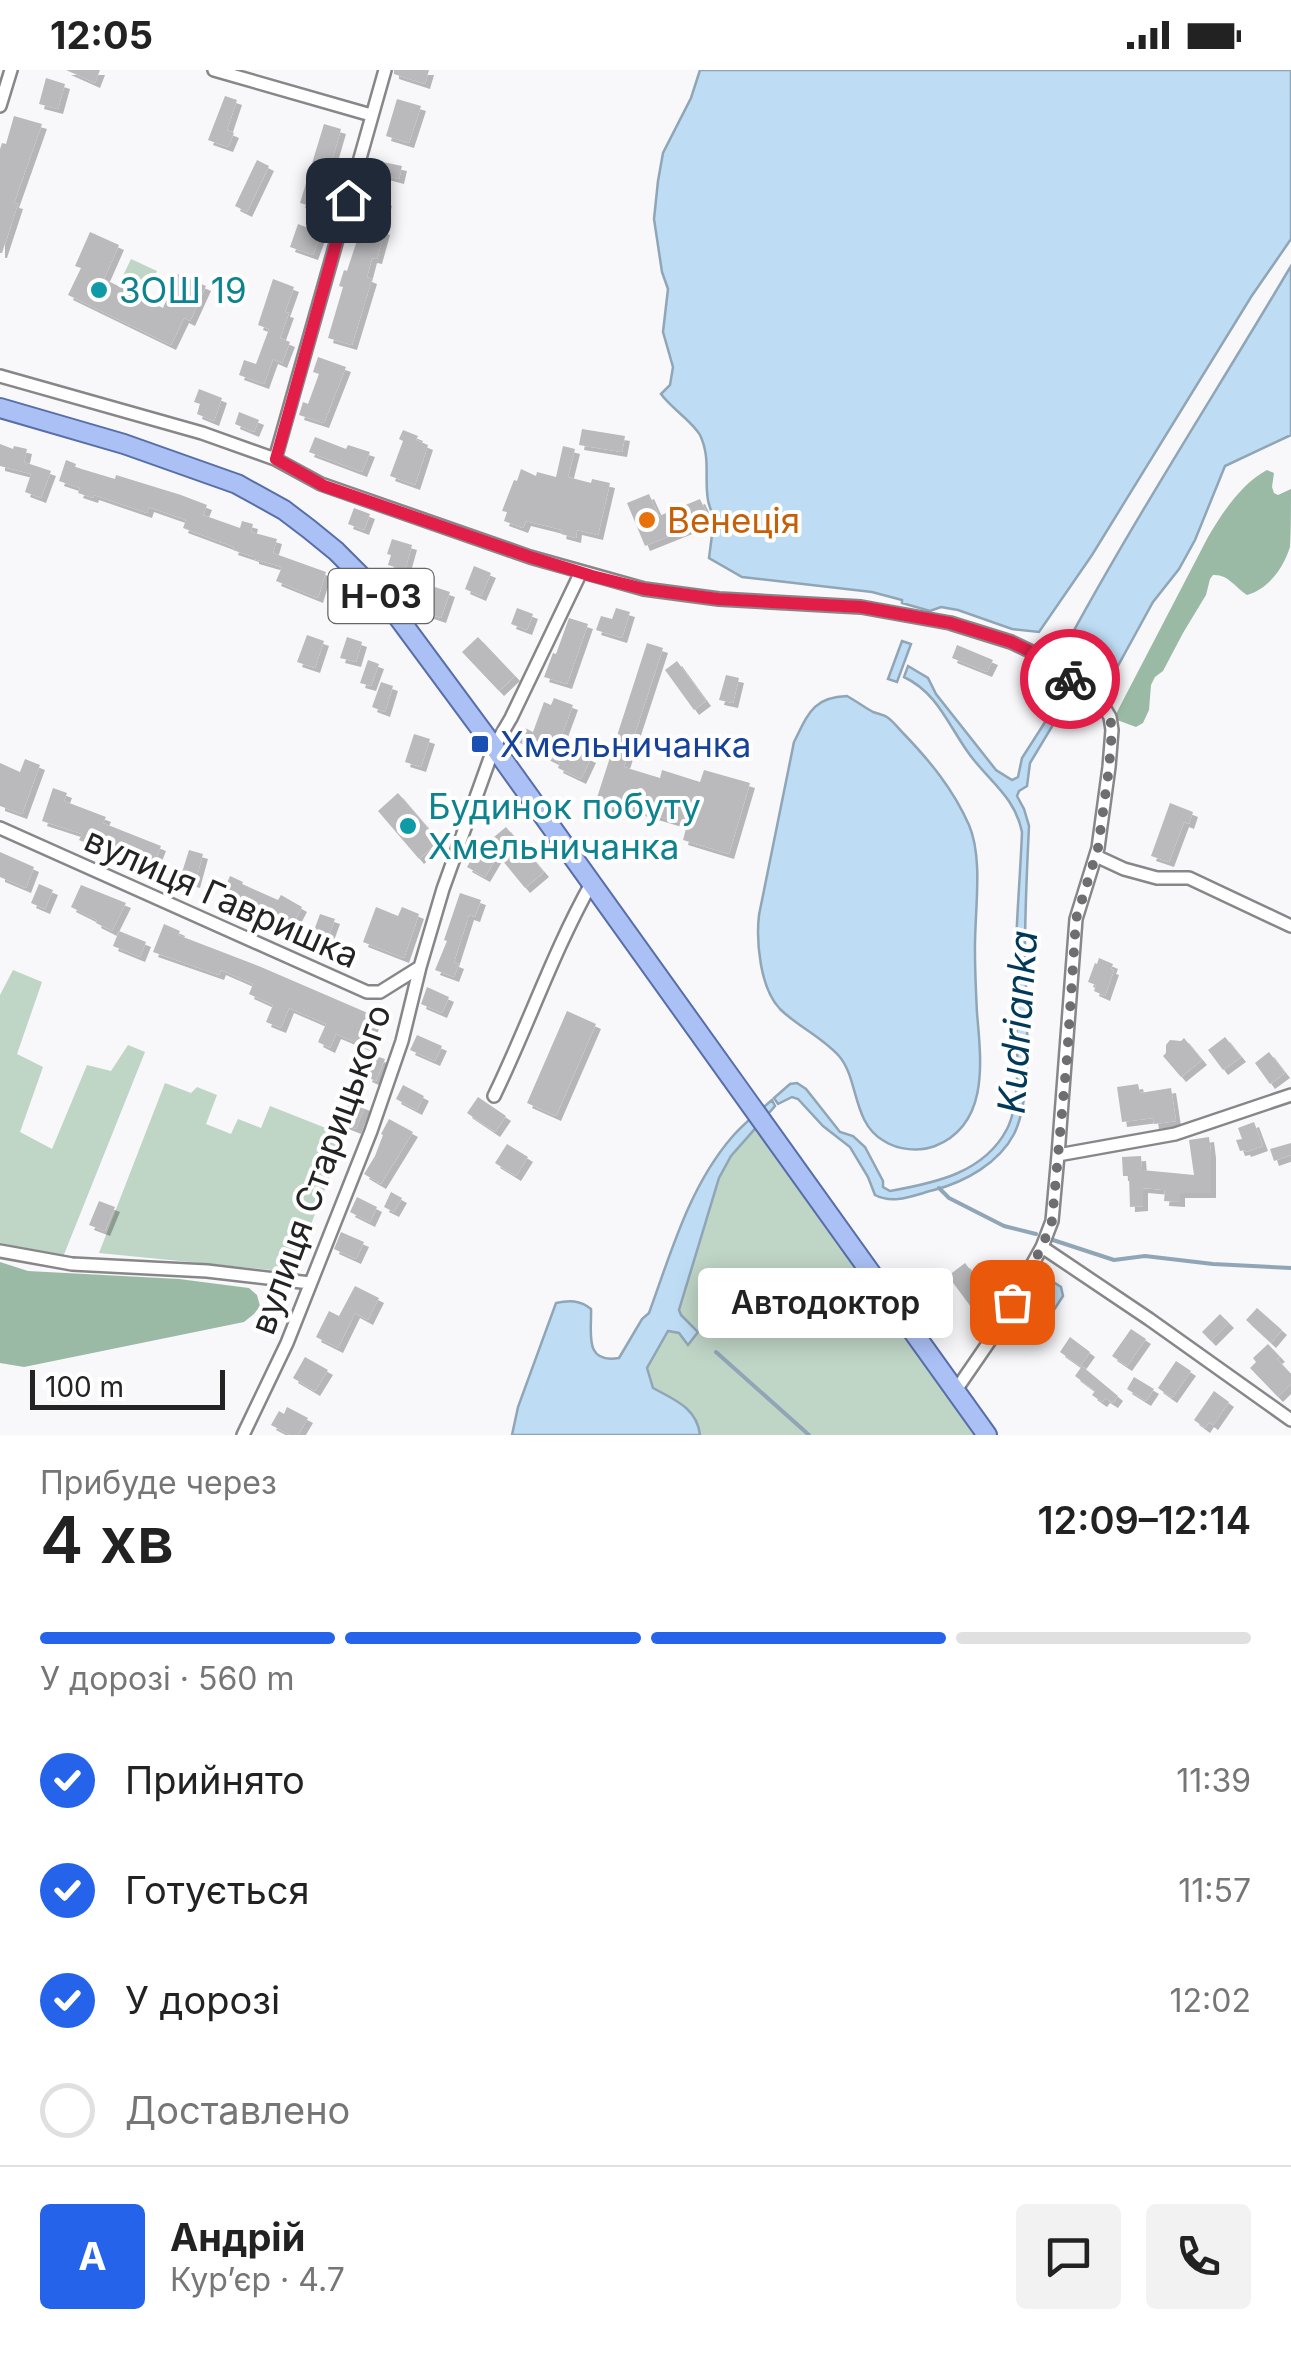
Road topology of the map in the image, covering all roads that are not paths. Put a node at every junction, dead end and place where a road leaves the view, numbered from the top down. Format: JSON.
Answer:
{"nodes":[{"id":1,"x":11,"y":70,"type":"edge"},
{"id":2,"x":214,"y":70,"type":"edge"},
{"id":3,"x":385,"y":70,"type":"edge"},
{"id":4,"x":0,"y":106,"type":"edge"},
{"id":5,"x":371,"y":116,"type":"junction"},
{"id":6,"x":0,"y":376,"type":"edge"},
{"id":7,"x":0,"y":408,"type":"edge"},
{"id":8,"x":276,"y":459,"type":"junction"},
{"id":9,"x":581,"y":572,"type":"junction"},
{"id":10,"x":494,"y":747,"type":"junction"},
{"id":11,"x":0,"y":828,"type":"edge"},
{"id":12,"x":1096,"y":856,"type":"junction"},
{"id":13,"x":591,"y":884,"type":"junction"},
{"id":14,"x":1291,"y":926,"type":"edge"},
{"id":15,"x":420,"y":967,"type":"junction"},
{"id":16,"x":494,"y":1096,"type":"dead end"},
{"id":17,"x":1291,"y":1096,"type":"edge"},
{"id":18,"x":1058,"y":1155,"type":"junction"},
{"id":19,"x":1042,"y":1247,"type":"junction"},
{"id":20,"x":0,"y":1250,"type":"edge"},
{"id":21,"x":310,"y":1283,"type":"junction"},
{"id":22,"x":956,"y":1390,"type":"junction"},
{"id":23,"x":1291,"y":1420,"type":"edge"},
{"id":24,"x":243,"y":1435,"type":"edge"},
{"id":25,"x":987,"y":1435,"type":"edge"}],
"edges":[{"from":1,"to":4,"type":"street"},
{"from":2,"to":5,"type":"street"},
{"from":3,"to":5,"type":"street"},
{"from":5,"to":8,"type":"street"},
{"from":6,"to":8,"type":"street"},
{"from":7,"to":10,"type":"main road","number":"Н-03"},
{"from":8,"to":9,"type":"street"},
{"from":9,"to":10,"type":"street","name":"вулиця Старицького"},
{"from":9,"to":12,"type":"street"},
{"from":10,"to":13,"type":"main road","number":"Н-03"},
{"from":10,"to":15,"type":"street","name":"вулиця Старицького"},
{"from":11,"to":15,"type":"street","name":"вулиця Гавришка"},
{"from":12,"to":14,"type":"street"},
{"from":12,"to":18,"type":"street"},
{"from":13,"to":16,"type":"street"},
{"from":13,"to":22,"type":"main road","number":"Н-03"},
{"from":15,"to":21,"type":"street","name":"вулиця Старицького"},
{"from":17,"to":18,"type":"street"},
{"from":18,"to":19,"type":"street"},
{"from":19,"to":22,"type":"street"},
{"from":19,"to":23,"type":"street"},
{"from":20,"to":21,"type":"street"},
{"from":21,"to":24,"type":"street","name":"вулиця Старицького"},
{"from":22,"to":25,"type":"main road","number":"Н-03"}]}
